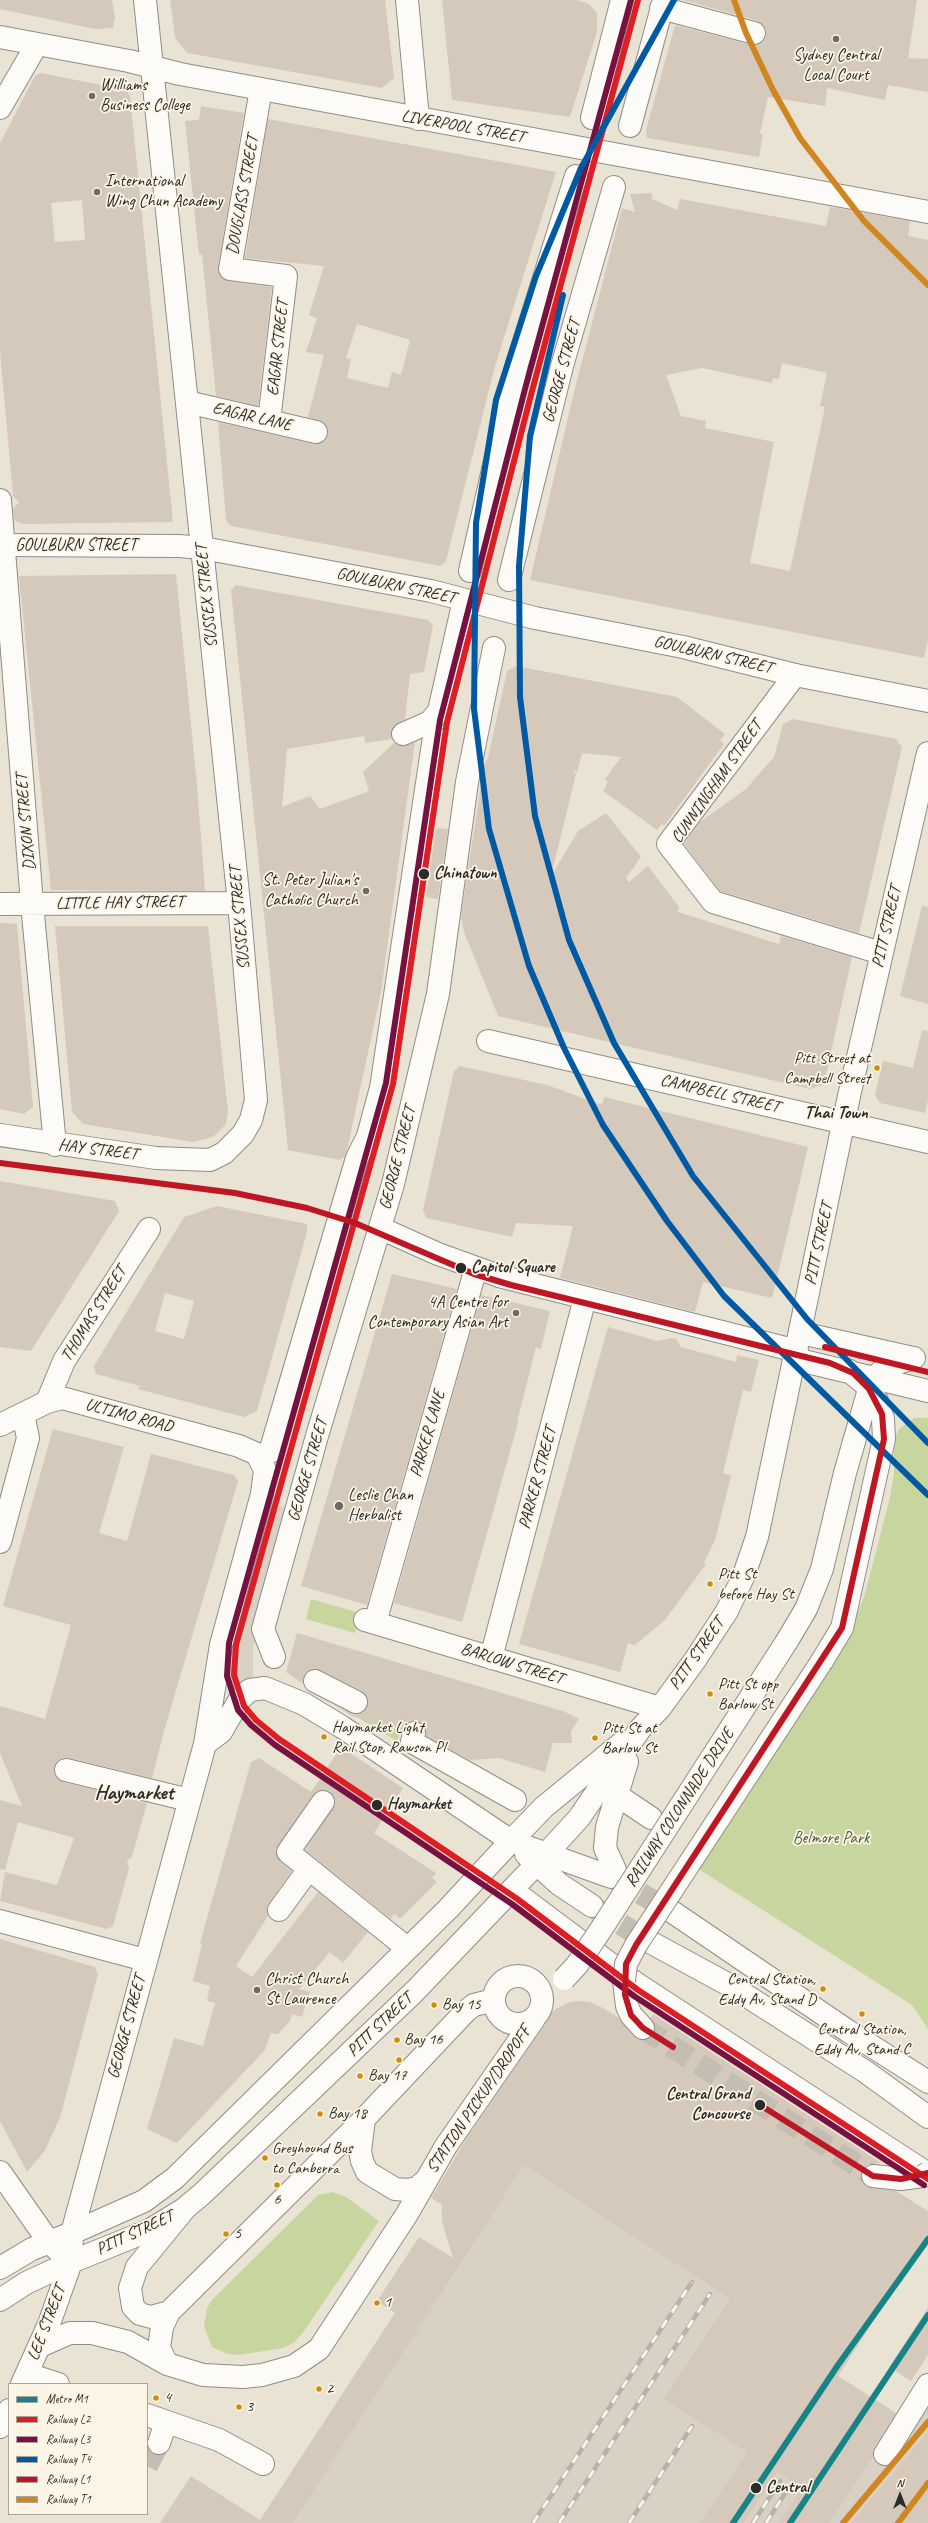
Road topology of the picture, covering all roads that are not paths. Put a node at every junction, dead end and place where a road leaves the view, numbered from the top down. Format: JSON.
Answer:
{"nodes":[{"id":1,"x":145,"y":0,"type":"edge"},
{"id":2,"x":407,"y":0,"type":"edge"},
{"id":3,"x":622,"y":0,"type":"edge"},
{"id":4,"x":663,"y":4,"type":"edge"},
{"id":5,"x":754,"y":33,"type":"dead end"},
{"id":6,"x":0,"y":37,"type":"edge"},
{"id":7,"x":37,"y":44,"type":"junction"},
{"id":8,"x":152,"y":68,"type":"junction"},
{"id":9,"x":261,"y":89,"type":"junction"},
{"id":10,"x":0,"y":108,"type":"edge"},
{"id":11,"x":592,"y":118,"type":"dead end"},
{"id":12,"x":418,"y":119,"type":"junction"},
{"id":13,"x":630,"y":126,"type":"dead end"},
{"id":14,"x":576,"y":176,"type":"dead end"},
{"id":15,"x":614,"y":187,"type":"dead end"},
{"id":16,"x":928,"y":212,"type":"edge"},
{"id":17,"x":286,"y":276,"type":"joint"},
{"id":18,"x":187,"y":402,"type":"junction"},
{"id":19,"x":269,"y":421,"type":"junction"},
{"id":20,"x":316,"y":432,"type":"dead end"},
{"id":21,"x":0,"y":500,"type":"edge"},
{"id":22,"x":1,"y":545,"type":"edge"},
{"id":23,"x":202,"y":548,"type":"junction"},
{"id":24,"x":470,"y":571,"type":"dead end"},
{"id":25,"x":509,"y":580,"type":"dead end"},
{"id":26,"x":464,"y":600,"type":"junction"},
{"id":27,"x":494,"y":648,"type":"dead end"},
{"id":28,"x":7,"y":673,"type":"edge"},
{"id":29,"x":795,"y":675,"type":"junction"},
{"id":30,"x":928,"y":700,"type":"edge"},
{"id":31,"x":403,"y":734,"type":"dead end"},
{"id":32,"x":434,"y":737,"type":"dead end"},
{"id":33,"x":928,"y":753,"type":"edge"},
{"id":34,"x":239,"y":903,"type":"junction"},
{"id":35,"x":0,"y":904,"type":"edge"},
{"id":36,"x":32,"y":904,"type":"junction"},
{"id":37,"x":881,"y":953,"type":"junction"},
{"id":38,"x":488,"y":1041,"type":"dead end"},
{"id":39,"x":845,"y":1124,"type":"junction"},
{"id":40,"x":0,"y":1135,"type":"edge"},
{"id":41,"x":928,"y":1142,"type":"edge"},
{"id":42,"x":55,"y":1145,"type":"junction"},
{"id":43,"x":197,"y":1161,"type":"joint"},
{"id":44,"x":380,"y":1228,"type":"junction"},
{"id":45,"x":149,"y":1229,"type":"dead end"},
{"id":46,"x":476,"y":1268,"type":"junction"},
{"id":47,"x":584,"y":1298,"type":"junction"},
{"id":48,"x":798,"y":1347,"type":"junction"},
{"id":49,"x":921,"y":1360,"type":"edge"},
{"id":50,"x":872,"y":1383,"type":"junction"},
{"id":51,"x":928,"y":1392,"type":"edge"},
{"id":52,"x":47,"y":1402,"type":"junction"},
{"id":53,"x":880,"y":1409,"type":"junction"},
{"id":54,"x":23,"y":1414,"type":"junction"},
{"id":55,"x":0,"y":1425,"type":"edge"},
{"id":56,"x":860,"y":1427,"type":"junction"},
{"id":57,"x":259,"y":1457,"type":"junction"},
{"id":58,"x":0,"y":1542,"type":"edge"},
{"id":59,"x":370,"y":1622,"type":"joint"},
{"id":60,"x":274,"y":1657,"type":"dead end"},
{"id":61,"x":491,"y":1658,"type":"junction"},
{"id":62,"x":315,"y":1680,"type":"dead end"},
{"id":63,"x":356,"y":1702,"type":"dead end"},
{"id":64,"x":660,"y":1708,"type":"junction"},
{"id":65,"x":640,"y":1729,"type":"junction"},
{"id":66,"x":414,"y":1734,"type":"dead end"},
{"id":67,"x":205,"y":1744,"type":"junction"},
{"id":68,"x":66,"y":1770,"type":"dead end"},
{"id":69,"x":601,"y":1784,"type":"junction"},
{"id":70,"x":189,"y":1800,"type":"junction"},
{"id":71,"x":515,"y":1800,"type":"dead end"},
{"id":72,"x":323,"y":1802,"type":"dead end"},
{"id":73,"x":651,"y":1818,"type":"dead end"},
{"id":74,"x":511,"y":1841,"type":"junction"},
{"id":75,"x":542,"y":1858,"type":"junction"},
{"id":76,"x":309,"y":1869,"type":"junction"},
{"id":77,"x":512,"y":1890,"type":"junction"},
{"id":78,"x":592,"y":1906,"type":"tunnel mouth"},
{"id":79,"x":279,"y":1910,"type":"dead end"},
{"id":80,"x":671,"y":1911,"type":"tunnel mouth"},
{"id":81,"x":0,"y":1921,"type":"edge"},
{"id":82,"x":650,"y":1942,"type":"tunnel mouth"},
{"id":83,"x":407,"y":1948,"type":"junction"},
{"id":84,"x":144,"y":1960,"type":"junction"},
{"id":85,"x":542,"y":1993,"type":"junction"},
{"id":86,"x":494,"y":2000,"type":"junction"},
{"id":87,"x":534,"y":2019,"type":"junction"},
{"id":88,"x":643,"y":2028,"type":"tunnel mouth"},
{"id":89,"x":928,"y":2082,"type":"edge"},
{"id":90,"x":928,"y":2117,"type":"edge"},
{"id":91,"x":364,"y":2119,"type":"junction"},
{"id":92,"x":0,"y":2172,"type":"edge"},
{"id":93,"x":928,"y":2173,"type":"edge"},
{"id":94,"x":873,"y":2176,"type":"tunnel mouth"},
{"id":95,"x":425,"y":2181,"type":"junction"},
{"id":96,"x":184,"y":2209,"type":"junction"},
{"id":97,"x":72,"y":2233,"type":"junction"},
{"id":98,"x":49,"y":2242,"type":"junction"},
{"id":99,"x":71,"y":2262,"type":"junction"},
{"id":100,"x":0,"y":2268,"type":"edge"},
{"id":101,"x":0,"y":2300,"type":"edge"},
{"id":102,"x":170,"y":2312,"type":"junction"},
{"id":103,"x":40,"y":2346,"type":"junction"},
{"id":104,"x":167,"y":2364,"type":"junction"},
{"id":105,"x":25,"y":2379,"type":"edge"},
{"id":106,"x":51,"y":2383,"type":"edge"},
{"id":107,"x":928,"y":2385,"type":"edge"},
{"id":108,"x":8,"y":2412,"type":"edge"},
{"id":109,"x":157,"y":2418,"type":"edge"},
{"id":110,"x":0,"y":2427,"type":"edge"},
{"id":111,"x":159,"y":2443,"type":"tunnel mouth"},
{"id":112,"x":885,"y":2454,"type":"dead end"},
{"id":113,"x":263,"y":2464,"type":"dead end"}],
"edges":[{"from":1,"to":8,"type":"main road","name":"SUSSEX STREET"},
{"from":2,"to":12,"type":"main road"},
{"from":3,"to":11,"type":"main road"},
{"from":4,"to":5,"type":"main road"},
{"from":4,"to":13,"type":"main road"},
{"from":6,"to":7,"type":"main road","name":"LIVERPOOL STREET"},
{"from":7,"to":8,"type":"main road","name":"LIVERPOOL STREET"},
{"from":7,"to":10,"type":"main road"},
{"from":8,"to":9,"type":"main road","name":"LIVERPOOL STREET"},
{"from":8,"to":18,"type":"main road","name":"SUSSEX STREET"},
{"from":9,"to":12,"type":"main road","name":"LIVERPOOL STREET"},
{"from":9,"to":17,"type":"main road","name":"DOUGLASS STREET"},
{"from":12,"to":16,"type":"main road","name":"LIVERPOOL STREET"},
{"from":14,"to":24,"type":"main road"},
{"from":15,"to":25,"type":"main road","name":"GEORGE STREET"},
{"from":17,"to":19,"type":"main road","name":"EAGAR STREET"},
{"from":18,"to":19,"type":"main road","name":"EAGAR LANE"},
{"from":18,"to":23,"type":"main road","name":"SUSSEX STREET"},
{"from":19,"to":20,"type":"main road","name":"EAGAR LANE"},
{"from":21,"to":22,"type":"main road","name":"DIXON STREET"},
{"from":22,"to":23,"type":"main road","name":"GOULBURN STREET"},
{"from":22,"to":28,"type":"main road","name":"DIXON STREET"},
{"from":23,"to":26,"type":"main road","name":"GOULBURN STREET"},
{"from":23,"to":34,"type":"main road","name":"SUSSEX STREET"},
{"from":26,"to":29,"type":"main road","name":"GOULBURN STREET"},
{"from":26,"to":31,"type":"main road"},
{"from":27,"to":44,"type":"main road","name":"GEORGE STREET"},
{"from":28,"to":36,"type":"main road","name":"DIXON STREET"},
{"from":29,"to":30,"type":"main road","name":"GOULBURN STREET"},
{"from":29,"to":37,"type":"main road","name":"CUNNINGHAM STREET"},
{"from":32,"to":57,"type":"main road","name":"GEORGE STREET"},
{"from":33,"to":37,"type":"main road","name":"PITT STREET"},
{"from":34,"to":36,"type":"main road","name":"LITTLE HAY STREET"},
{"from":34,"to":43,"type":"main road","name":"SUSSEX STREET"},
{"from":35,"to":36,"type":"main road","name":"LITTLE HAY STREET"},
{"from":36,"to":42,"type":"main road","name":"DIXON STREET"},
{"from":37,"to":39,"type":"main road","name":"PITT STREET"},
{"from":38,"to":39,"type":"main road","name":"CAMPBELL STREET"},
{"from":39,"to":41,"type":"main road","name":"CAMPBELL STREET"},
{"from":39,"to":48,"type":"main road","name":"PITT STREET"},
{"from":40,"to":42,"type":"main road","name":"HAY STREET"},
{"from":42,"to":43,"type":"main road","name":"HAY STREET"},
{"from":44,"to":46,"type":"main road"},
{"from":44,"to":60,"type":"main road","name":"GEORGE STREET"},
{"from":45,"to":52,"type":"main road","name":"THOMAS STREET"},
{"from":46,"to":47,"type":"main road"},
{"from":46,"to":59,"type":"main road","name":"PARKER LANE"},
{"from":47,"to":48,"type":"main road"},
{"from":47,"to":61,"type":"main road","name":"PARKER STREET"},
{"from":48,"to":49,"type":"main road"},
{"from":48,"to":50,"type":"main road"},
{"from":48,"to":64,"type":"main road","name":"PITT STREET"},
{"from":49,"to":50,"type":"main road"},
{"from":50,"to":51,"type":"main road"},
{"from":50,"to":53,"type":"main road"},
{"from":50,"to":56,"type":"main road","name":"RAILWAY COLONNADE DRIVE"},
{"from":51,"to":53,"type":"main road","name":"RAILWAY COLONNADE DRIVE"},
{"from":52,"to":54,"type":"main road","name":"ULTIMO ROAD"},
{"from":52,"to":57,"type":"main road","name":"ULTIMO ROAD"},
{"from":53,"to":56,"type":"main road","name":"RAILWAY COLONNADE DRIVE"},
{"from":53,"to":88,"type":"main road","bridge":true},
{"from":54,"to":55,"type":"main road","name":"ULTIMO ROAD"},
{"from":54,"to":58,"type":"main road"},
{"from":56,"to":85,"type":"main road","name":"RAILWAY COLONNADE DRIVE","bridge":true},
{"from":57,"to":67,"type":"main road","name":"GEORGE STREET"},
{"from":59,"to":61,"type":"main road","name":"BARLOW STREET"},
{"from":61,"to":64,"type":"main road","name":"BARLOW STREET"},
{"from":62,"to":63,"type":"main road"},
{"from":64,"to":65,"type":"main road","name":"PITT STREET"},
{"from":65,"to":69,"type":"main road","name":"PITT STREET"},
{"from":65,"to":69,"type":"main road"},
{"from":66,"to":71,"type":"main road"},
{"from":67,"to":70,"type":"main road","name":"GEORGE STREET"},
{"from":67,"to":74,"type":"main road"},
{"from":68,"to":70,"type":"main road"},
{"from":69,"to":73,"type":"main road"},
{"from":69,"to":74,"type":"main road","name":"PITT STREET"},
{"from":69,"to":75,"type":"main road","name":"PITT STREET"},
{"from":69,"to":75,"type":"main road"},
{"from":70,"to":84,"type":"main road","name":"GEORGE STREET"},
{"from":72,"to":76,"type":"main road"},
{"from":74,"to":75,"type":"main road"},
{"from":74,"to":83,"type":"main road","name":"PITT STREET"},
{"from":75,"to":77,"type":"main road","name":"PITT STREET"},
{"from":75,"to":78,"type":"main road"},
{"from":76,"to":79,"type":"main road"},
{"from":76,"to":83,"type":"main road"},
{"from":77,"to":93,"type":"main road"},
{"from":77,"to":96,"type":"main road","name":"PITT STREET"},
{"from":80,"to":89,"type":"main road"},
{"from":81,"to":84,"type":"main road"},
{"from":82,"to":90,"type":"main road"},
{"from":83,"to":97,"type":"main road","name":"PITT STREET"},
{"from":84,"to":97,"type":"main road","name":"GEORGE STREET"},
{"from":85,"to":86,"type":"main road"},
{"from":85,"to":87,"type":"main road"},
{"from":86,"to":87,"type":"main road"},
{"from":86,"to":91,"type":"main road"},
{"from":87,"to":95,"type":"main road","name":"STATION PICKUP/DROPOFF"},
{"from":91,"to":95,"type":"main road"},
{"from":91,"to":102,"type":"main road"},
{"from":92,"to":98,"type":"main road"},
{"from":93,"to":94,"type":"main road"},
{"from":95,"to":104,"type":"main road","name":"STATION PICKUP/DROPOFF"},
{"from":96,"to":99,"type":"main road","name":"PITT STREET"},
{"from":96,"to":102,"type":"main road"},
{"from":97,"to":98,"type":"main road"},
{"from":97,"to":99,"type":"main road","name":"GEORGE STREET"},
{"from":98,"to":99,"type":"main road"},
{"from":98,"to":100,"type":"main road"},
{"from":99,"to":101,"type":"main road"},
{"from":99,"to":103,"type":"main road","name":"LEE STREET"},
{"from":102,"to":104,"type":"main road"},
{"from":103,"to":104,"type":"main road","name":"STATION PICKUP/DROPOFF"},
{"from":103,"to":105,"type":"main road","name":"LEE STREET"},
{"from":105,"to":106,"type":"main road"},
{"from":107,"to":112,"type":"main road"},
{"from":108,"to":110,"type":"main road"},
{"from":109,"to":111,"type":"main road"},
{"from":109,"to":113,"type":"main road"}]}
